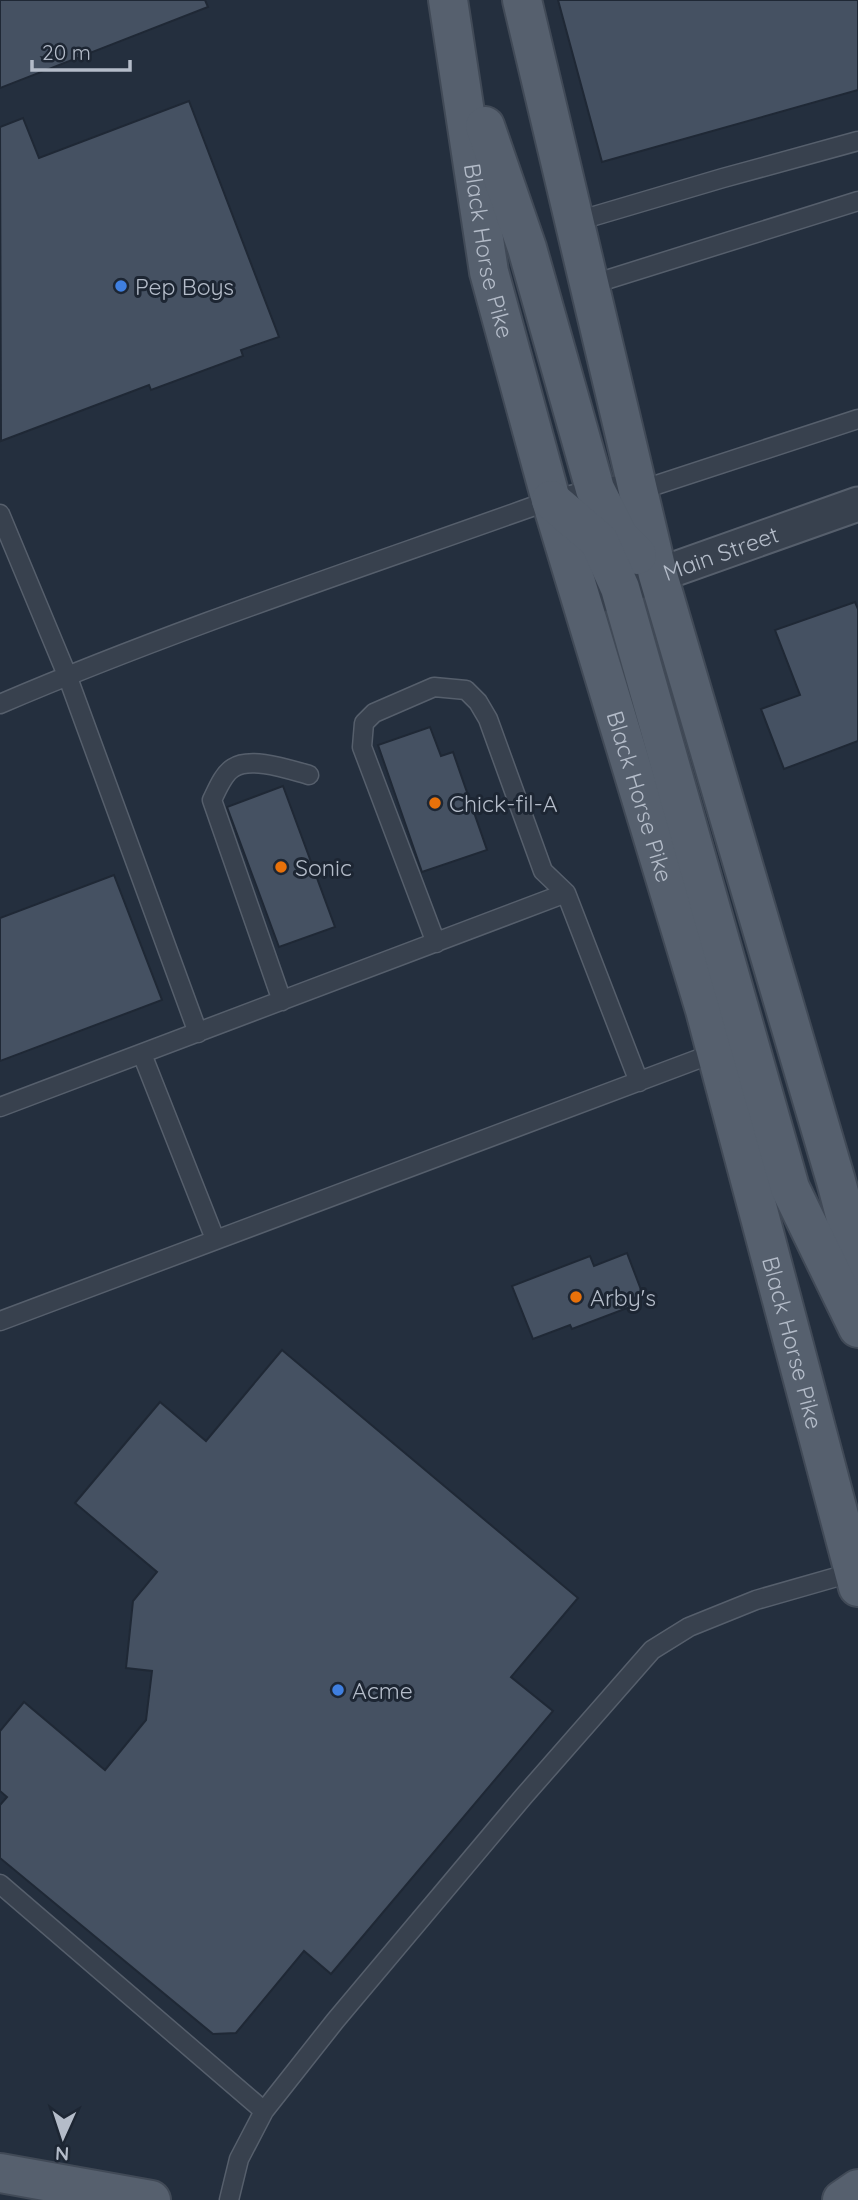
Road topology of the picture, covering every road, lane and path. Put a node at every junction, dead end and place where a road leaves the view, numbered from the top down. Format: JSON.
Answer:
{"nodes":[{"id":1,"x":522,"y":0,"type":"edge"},
{"id":2,"x":451,"y":17,"type":"edge"},
{"id":3,"x":858,"y":141,"type":"edge"},
{"id":4,"x":858,"y":201,"type":"edge"},
{"id":5,"x":575,"y":222,"type":"junction"},
{"id":6,"x":590,"y":285,"type":"junction"},
{"id":7,"x":858,"y":419,"type":"edge"},
{"id":8,"x":637,"y":486,"type":"junction"},
{"id":9,"x":595,"y":489,"type":"junction"},
{"id":10,"x":551,"y":500,"type":"junction"},
{"id":11,"x":858,"y":504,"type":"edge"},
{"id":12,"x":0,"y":514,"type":"edge"},
{"id":13,"x":658,"y":575,"type":"junction"},
{"id":14,"x":620,"y":588,"type":"junction"},
{"id":15,"x":582,"y":602,"type":"junction"},
{"id":16,"x":67,"y":676,"type":"junction"},
{"id":17,"x":0,"y":704,"type":"edge"},
{"id":18,"x":309,"y":775,"type":"dead end"},
{"id":19,"x":566,"y":893,"type":"junction"},
{"id":20,"x":436,"y":943,"type":"junction"},
{"id":21,"x":282,"y":1001,"type":"junction"},
{"id":22,"x":198,"y":1033,"type":"junction"},
{"id":23,"x":717,"y":1052,"type":"junction"},
{"id":24,"x":142,"y":1054,"type":"junction"},
{"id":25,"x":639,"y":1082,"type":"junction"},
{"id":26,"x":0,"y":1107,"type":"edge"},
{"id":27,"x":847,"y":1183,"type":"edge"},
{"id":28,"x":215,"y":1239,"type":"junction"},
{"id":29,"x":858,"y":1265,"type":"edge"},
{"id":30,"x":0,"y":1321,"type":"edge"},
{"id":31,"x":858,"y":1328,"type":"edge"},
{"id":32,"x":856,"y":1579,"type":"edge"},
{"id":33,"x":0,"y":1884,"type":"edge"},
{"id":34,"x":264,"y":2111,"type":"junction"},
{"id":35,"x":0,"y":2173,"type":"edge"},
{"id":36,"x":858,"y":2189,"type":"edge"},
{"id":37,"x":151,"y":2200,"type":"edge"},
{"id":38,"x":229,"y":2200,"type":"edge"},
{"id":39,"x":842,"y":2200,"type":"edge"}],
"edges":[{"from":1,"to":5,"type":"main road"},
{"from":2,"to":9,"type":"main road"},
{"from":2,"to":10,"type":"main road","name":"Black Horse Pike"},
{"from":3,"to":5,"type":"lane"},
{"from":4,"to":6,"type":"lane"},
{"from":5,"to":6,"type":"main road"},
{"from":6,"to":8,"type":"main road"},
{"from":7,"to":8,"type":"lane"},
{"from":8,"to":9,"type":"lane"},
{"from":8,"to":13,"type":"main road"},
{"from":9,"to":10,"type":"lane"},
{"from":9,"to":13,"type":"main road"},
{"from":10,"to":14,"type":"main road"},
{"from":10,"to":15,"type":"main road","name":"Black Horse Pike"},
{"from":10,"to":16,"type":"lane"},
{"from":11,"to":13,"type":"street","name":"Main Street"},
{"from":12,"to":16,"type":"lane"},
{"from":13,"to":14,"type":"street","name":"Main Street"},
{"from":13,"to":27,"type":"main road"},
{"from":14,"to":15,"type":"street","name":"Main Street"},
{"from":14,"to":31,"type":"main road"},
{"from":15,"to":23,"type":"main road","name":"Black Horse Pike"},
{"from":16,"to":17,"type":"lane"},
{"from":16,"to":22,"type":"lane"},
{"from":18,"to":21,"type":"lane"},
{"from":19,"to":20,"type":"lane"},
{"from":19,"to":20,"type":"lane"},
{"from":19,"to":25,"type":"lane"},
{"from":20,"to":21,"type":"lane"},
{"from":21,"to":22,"type":"lane"},
{"from":22,"to":24,"type":"lane"},
{"from":23,"to":25,"type":"lane"},
{"from":23,"to":32,"type":"main road","name":"Black Horse Pike"},
{"from":24,"to":26,"type":"lane"},
{"from":24,"to":28,"type":"lane"},
{"from":25,"to":28,"type":"lane"},
{"from":27,"to":29,"type":"main road"},
{"from":28,"to":30,"type":"lane"},
{"from":32,"to":34,"type":"lane"},
{"from":33,"to":34,"type":"lane"},
{"from":34,"to":38,"type":"lane"},
{"from":35,"to":37,"type":"main road"},
{"from":36,"to":39,"type":"main road"}]}
